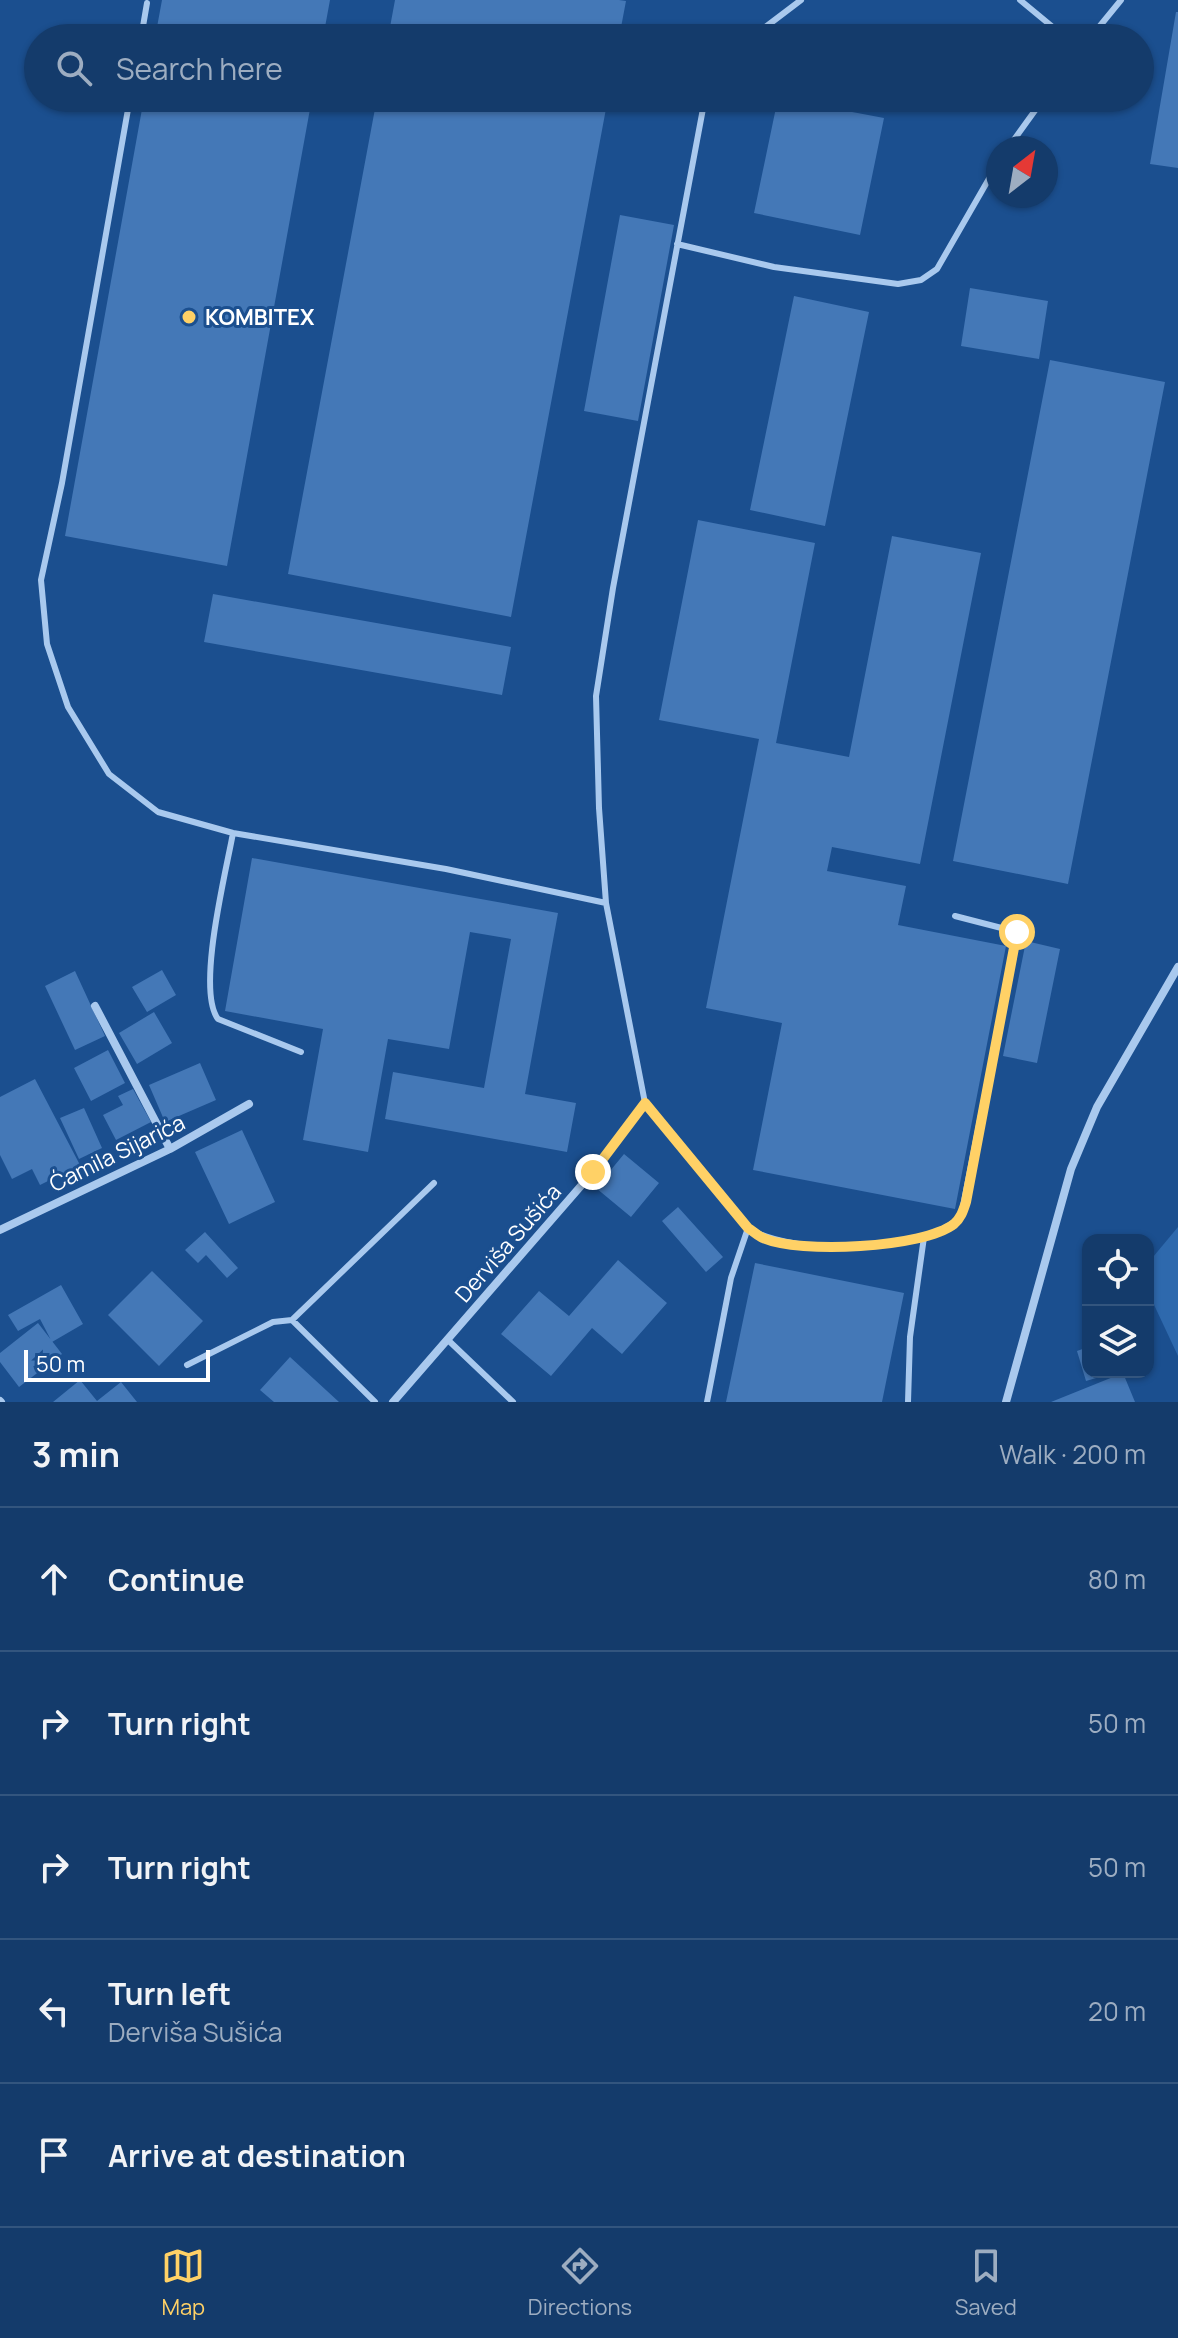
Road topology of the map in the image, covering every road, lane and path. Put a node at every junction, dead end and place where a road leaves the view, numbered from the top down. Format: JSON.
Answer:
{"nodes":[{"id":1,"x":801,"y":0,"type":"edge"},
{"id":2,"x":1020,"y":0,"type":"edge"},
{"id":3,"x":1121,"y":0,"type":"edge"},
{"id":4,"x":147,"y":3,"type":"dead end"},
{"id":5,"x":143,"y":24,"type":"edge"},
{"id":6,"x":769,"y":24,"type":"edge"},
{"id":7,"x":1049,"y":24,"type":"edge"},
{"id":8,"x":1101,"y":24,"type":"edge"},
{"id":9,"x":128,"y":112,"type":"edge"},
{"id":10,"x":702,"y":112,"type":"edge"},
{"id":11,"x":1034,"y":112,"type":"edge"},
{"id":12,"x":1017,"y":136,"type":"edge"},
{"id":13,"x":986,"y":184,"type":"edge"},
{"id":14,"x":677,"y":244,"type":"junction"},
{"id":15,"x":233,"y":833,"type":"junction"},
{"id":16,"x":606,"y":903,"type":"junction"},
{"id":17,"x":955,"y":916,"type":"dead end"},
{"id":18,"x":1178,"y":967,"type":"edge"},
{"id":19,"x":95,"y":1006,"type":"dead end"},
{"id":20,"x":301,"y":1052,"type":"dead end"},
{"id":21,"x":645,"y":1103,"type":"junction"},
{"id":22,"x":249,"y":1104,"type":"dead end"},
{"id":23,"x":170,"y":1149,"type":"junction"},
{"id":24,"x":434,"y":1183,"type":"dead end"},
{"id":25,"x":748,"y":1228,"type":"junction"},
{"id":26,"x":0,"y":1230,"type":"edge"},
{"id":27,"x":924,"y":1237,"type":"junction"},
{"id":28,"x":292,"y":1320,"type":"junction"},
{"id":29,"x":448,"y":1340,"type":"junction"},
{"id":30,"x":187,"y":1365,"type":"dead end"},
{"id":31,"x":375,"y":1402,"type":"edge"},
{"id":32,"x":393,"y":1402,"type":"edge"},
{"id":33,"x":513,"y":1402,"type":"edge"},
{"id":34,"x":707,"y":1402,"type":"edge"},
{"id":35,"x":908,"y":1402,"type":"edge"},
{"id":36,"x":1006,"y":1402,"type":"edge"}],
"edges":[{"from":1,"to":6,"type":"lane"},
{"from":2,"to":7,"type":"lane"},
{"from":3,"to":8,"type":"lane"},
{"from":4,"to":5,"type":"lane"},
{"from":9,"to":15,"type":"lane"},
{"from":10,"to":14,"type":"lane"},
{"from":11,"to":12,"type":"lane"},
{"from":13,"to":14,"type":"lane"},
{"from":14,"to":16,"type":"lane"},
{"from":15,"to":16,"type":"lane"},
{"from":15,"to":20,"type":"lane"},
{"from":16,"to":21,"type":"lane"},
{"from":17,"to":27,"type":"lane"},
{"from":18,"to":36,"type":"street"},
{"from":19,"to":23,"type":"street"},
{"from":21,"to":25,"type":"lane"},
{"from":21,"to":29,"type":"street","name":"Derviša Sušića"},
{"from":22,"to":23,"type":"street","name":"Ćamila Sijarića"},
{"from":23,"to":26,"type":"street","name":"Ćamila Sijarića"},
{"from":24,"to":28,"type":"lane"},
{"from":25,"to":27,"type":"lane"},
{"from":25,"to":34,"type":"lane"},
{"from":27,"to":35,"type":"lane"},
{"from":28,"to":30,"type":"lane"},
{"from":28,"to":31,"type":"lane"},
{"from":29,"to":32,"type":"street","name":"Derviša Sušića"},
{"from":29,"to":33,"type":"lane"}]}
